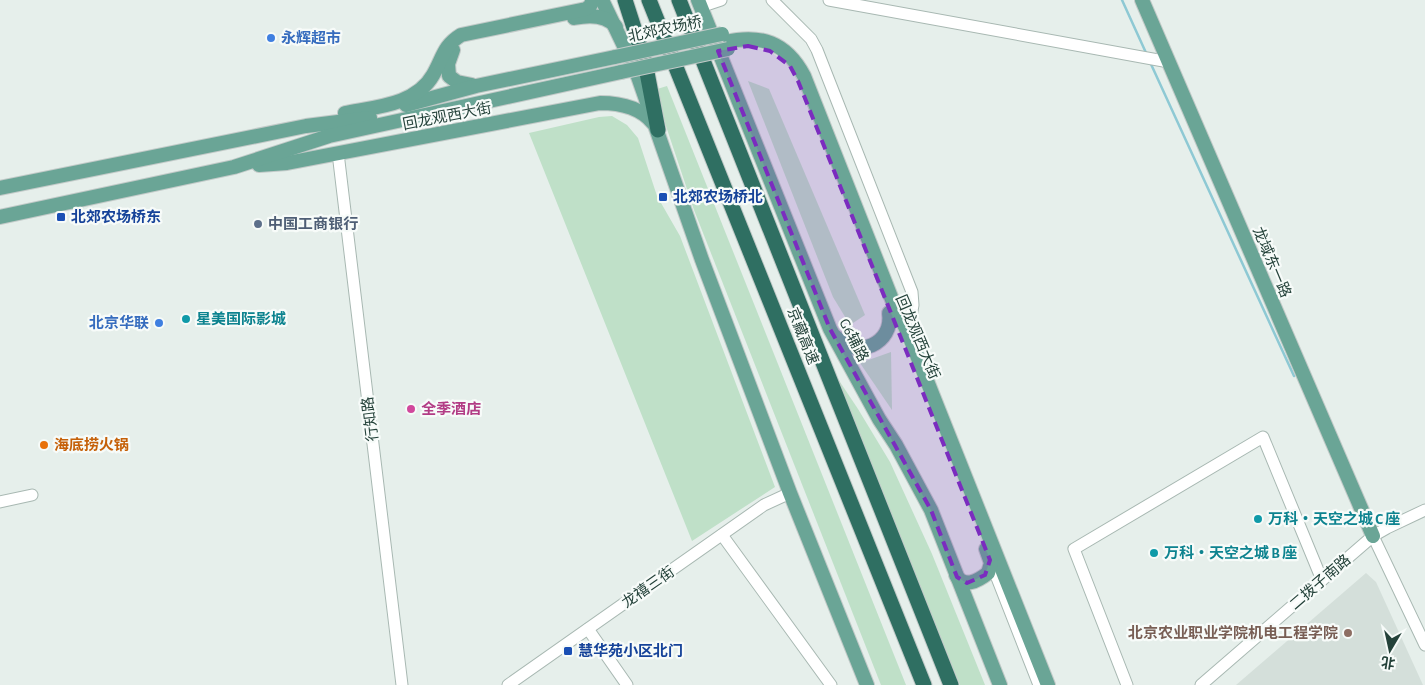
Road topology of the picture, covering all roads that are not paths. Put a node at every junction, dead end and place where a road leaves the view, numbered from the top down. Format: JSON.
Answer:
{"nodes":[{"id":1,"x":593,"y":0,"type":"edge"},
{"id":2,"x":602,"y":0,"type":"edge"},
{"id":3,"x":625,"y":0,"type":"edge"},
{"id":4,"x":649,"y":0,"type":"edge"},
{"id":5,"x":679,"y":0,"type":"edge"},
{"id":6,"x":721,"y":0,"type":"edge"},
{"id":7,"x":772,"y":0,"type":"edge"},
{"id":8,"x":829,"y":0,"type":"edge"},
{"id":9,"x":1142,"y":0,"type":"edge"},
{"id":10,"x":699,"y":3,"type":"edge"},
{"id":11,"x":618,"y":30,"type":"junction"},
{"id":12,"x":725,"y":42,"type":"junction"},
{"id":13,"x":1169,"y":62,"type":"junction"},
{"id":14,"x":618,"y":64,"type":"junction"},
{"id":15,"x":476,"y":86,"type":"junction"},
{"id":16,"x":322,"y":123,"type":"junction"},
{"id":17,"x":306,"y":126,"type":"junction"},
{"id":18,"x":658,"y":130,"type":"junction"},
{"id":19,"x":338,"y":153,"type":"junction"},
{"id":20,"x":234,"y":167,"type":"junction"},
{"id":21,"x":0,"y":188,"type":"edge"},
{"id":22,"x":0,"y":217,"type":"edge"},
{"id":23,"x":887,"y":307,"type":"junction"},
{"id":24,"x":830,"y":329,"type":"junction"},
{"id":25,"x":908,"y":333,"type":"junction"},
{"id":26,"x":790,"y":493,"type":"junction"},
{"id":27,"x":32,"y":495,"type":"dead end"},
{"id":28,"x":0,"y":502,"type":"edge"},
{"id":29,"x":1425,"y":510,"type":"edge"},
{"id":30,"x":722,"y":535,"type":"junction"},
{"id":31,"x":1372,"y":536,"type":"junction"},
{"id":32,"x":990,"y":560,"type":"junction"},
{"id":33,"x":956,"y":575,"type":"junction"},
{"id":34,"x":1322,"y":580,"type":"junction"},
{"id":35,"x":588,"y":629,"type":"junction"},
{"id":36,"x":1425,"y":645,"type":"edge"},
{"id":37,"x":402,"y":685,"type":"edge"},
{"id":38,"x":508,"y":685,"type":"edge"},
{"id":39,"x":627,"y":685,"type":"edge"},
{"id":40,"x":831,"y":685,"type":"edge"},
{"id":41,"x":867,"y":685,"type":"edge"},
{"id":42,"x":924,"y":685,"type":"edge"},
{"id":43,"x":951,"y":685,"type":"edge"},
{"id":44,"x":1000,"y":685,"type":"edge"},
{"id":45,"x":1040,"y":685,"type":"edge"},
{"id":46,"x":1048,"y":685,"type":"edge"},
{"id":47,"x":1127,"y":685,"type":"edge"},
{"id":48,"x":1201,"y":685,"type":"edge"}],
"edges":[{"from":1,"to":17,"type":"main road"},
{"from":2,"to":11,"type":"main road"},
{"from":3,"to":18,"type":"highway"},
{"from":4,"to":42,"type":"highway","name":"京藏高速"},
{"from":5,"to":43,"type":"highway","name":"京藏高速"},
{"from":6,"to":10,"type":"street"},
{"from":7,"to":25,"type":"street","name":"回龙观西大街"},
{"from":8,"to":13,"type":"street"},
{"from":9,"to":13,"type":"main road","name":"龙域东一路"},
{"from":10,"to":24,"type":"main road","name":"G6辅路"},
{"from":11,"to":15,"type":"main road"},
{"from":11,"to":18,"type":"main road"},
{"from":12,"to":14,"type":"main road","bridge":true},
{"from":12,"to":23,"type":"main road","name":"回龙观西大街"},
{"from":12,"to":25,"type":"main road","name":"回龙观西大街"},
{"from":13,"to":31,"type":"main road","name":"龙域东一路"},
{"from":14,"to":15,"type":"main road","name":"回龙观西大街"},
{"from":14,"to":16,"type":"main road","name":"回龙观西大街"},
{"from":14,"to":20,"type":"main road","name":"回龙观西大街"},
{"from":15,"to":16,"type":"main road","name":"回龙观西大街"},
{"from":16,"to":17,"type":"main road","name":"回龙观西大街"},
{"from":17,"to":21,"type":"main road","name":"回龙观西大街"},
{"from":18,"to":19,"type":"main road","name":"回龙观西大街"},
{"from":18,"to":26,"type":"main road"},
{"from":19,"to":20,"type":"main road","name":"回龙观西大街"},
{"from":19,"to":37,"type":"street","name":"行知路"},
{"from":20,"to":22,"type":"main road","name":"回龙观西大街"},
{"from":23,"to":24,"type":"main road"},
{"from":23,"to":32,"type":"main road","name":"回龙观西大街"},
{"from":24,"to":33,"type":"main road","name":"G6辅路"},
{"from":25,"to":46,"type":"main road","name":"回龙观西大街"},
{"from":26,"to":30,"type":"street","name":"龙禧三街"},
{"from":26,"to":41,"type":"main road"},
{"from":27,"to":28,"type":"street"},
{"from":29,"to":31,"type":"street","name":"二拨子南路"},
{"from":30,"to":35,"type":"street","name":"龙禧三街"},
{"from":30,"to":40,"type":"street"},
{"from":31,"to":34,"type":"street","name":"二拨子南路"},
{"from":31,"to":36,"type":"street"},
{"from":32,"to":33,"type":"main road"},
{"from":32,"to":45,"type":"street","name":"回龙观西大街"},
{"from":33,"to":44,"type":"main road","name":"G6辅路"},
{"from":34,"to":47,"type":"street"},
{"from":34,"to":48,"type":"street","name":"二拨子南路"},
{"from":35,"to":38,"type":"street","name":"龙禧三街"},
{"from":35,"to":39,"type":"street"}]}
